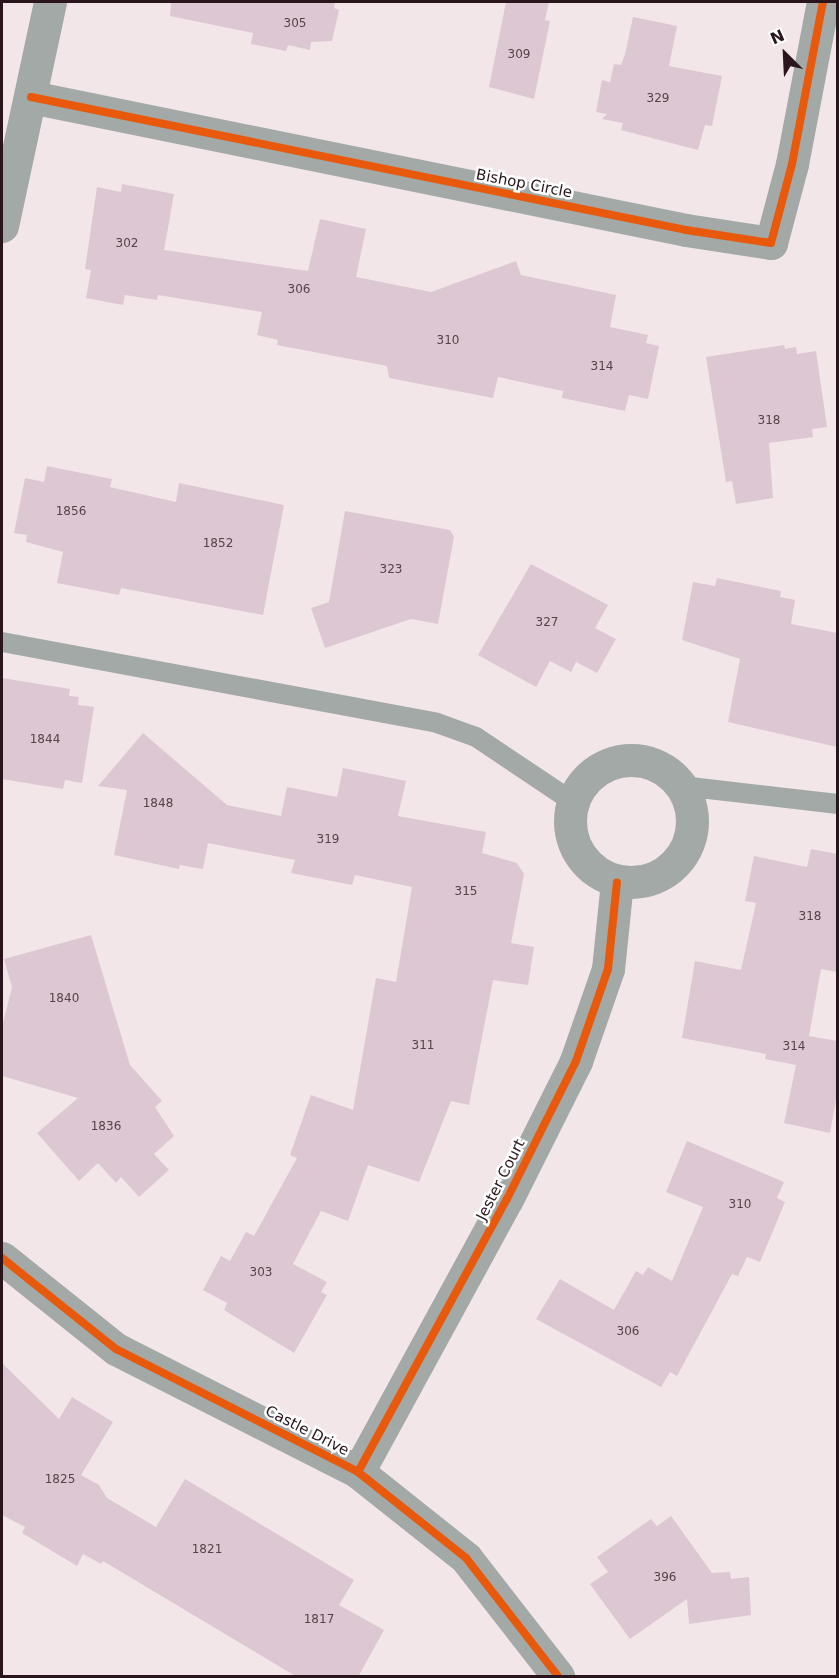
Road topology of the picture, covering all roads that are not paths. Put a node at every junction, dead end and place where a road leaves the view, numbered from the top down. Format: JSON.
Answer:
{"nodes":[{"id":1,"x":50,"y":2,"type":"edge"},
{"id":2,"x":823,"y":2,"type":"edge"},
{"id":3,"x":31,"y":97,"type":"junction"},
{"id":4,"x":2,"y":226,"type":"edge"},
{"id":5,"x":2,"y":642,"type":"edge"},
{"id":6,"x":682,"y":786,"type":"junction"},
{"id":7,"x":573,"y":802,"type":"junction"},
{"id":8,"x":837,"y":804,"type":"edge"},
{"id":9,"x":617,"y":882,"type":"junction"},
{"id":10,"x":2,"y":1258,"type":"edge"},
{"id":11,"x":358,"y":1472,"type":"junction"},
{"id":12,"x":558,"y":1677,"type":"edge"}],
"edges":[{"from":1,"to":3,"type":"street"},
{"from":2,"to":3,"type":"street","name":"Bishop Circle"},
{"from":3,"to":4,"type":"street"},
{"from":5,"to":7,"type":"lane"},
{"from":6,"to":7,"type":"street"},
{"from":6,"to":8,"type":"lane"},
{"from":6,"to":9,"type":"street"},
{"from":7,"to":9,"type":"street"},
{"from":9,"to":11,"type":"street","name":"Jester Court"},
{"from":10,"to":11,"type":"street","name":"Castle Drive"},
{"from":11,"to":12,"type":"street","name":"Castle Drive"}]}
